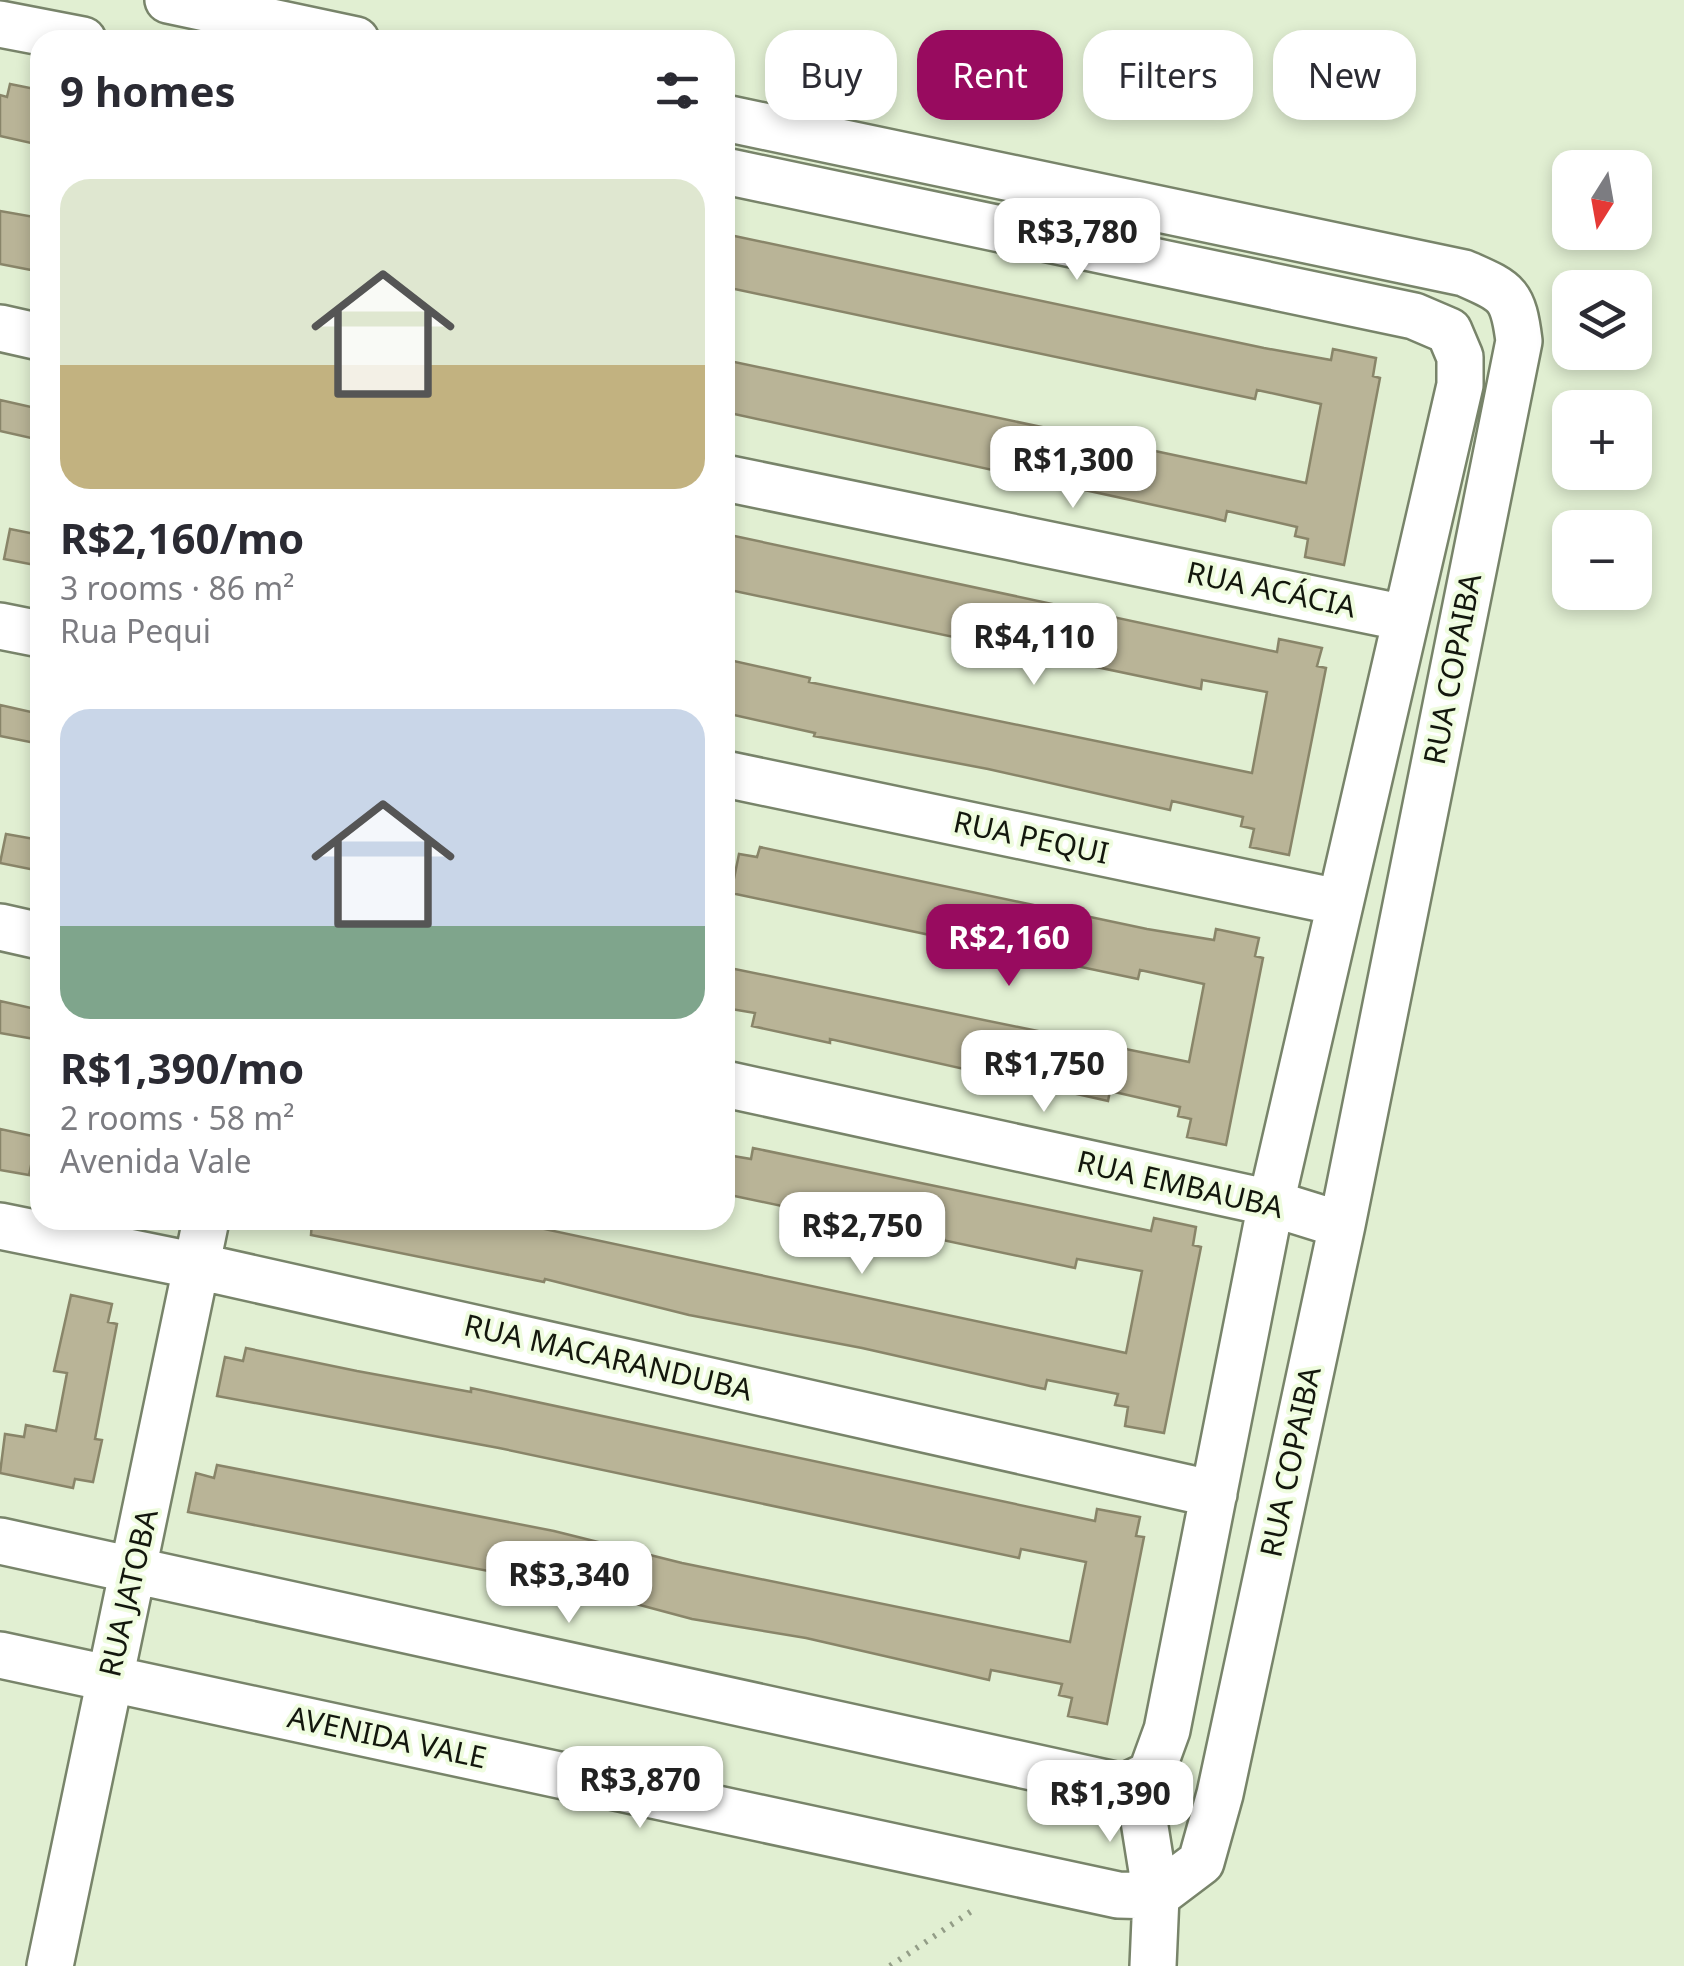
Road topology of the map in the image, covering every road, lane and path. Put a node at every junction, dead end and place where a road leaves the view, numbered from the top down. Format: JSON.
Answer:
{"nodes":[{"id":1,"x":168,"y":0,"type":"edge"},
{"id":2,"x":0,"y":24,"type":"edge"},
{"id":3,"x":31,"y":30,"type":"edge"},
{"id":4,"x":309,"y":30,"type":"edge"},
{"id":5,"x":735,"y":120,"type":"edge"},
{"id":6,"x":735,"y":173,"type":"edge"},
{"id":7,"x":0,"y":328,"type":"edge"},
{"id":8,"x":30,"y":335,"type":"edge"},
{"id":9,"x":735,"y":480,"type":"edge"},
{"id":10,"x":1405,"y":618,"type":"junction"},
{"id":11,"x":0,"y":626,"type":"edge"},
{"id":12,"x":30,"y":632,"type":"edge"},
{"id":13,"x":735,"y":776,"type":"edge"},
{"id":14,"x":1338,"y":902,"type":"junction"},
{"id":15,"x":0,"y":927,"type":"edge"},
{"id":16,"x":30,"y":934,"type":"edge"},
{"id":17,"x":735,"y":1086,"type":"edge"},
{"id":18,"x":1271,"y":1204,"type":"junction"},
{"id":19,"x":1342,"y":1225,"type":"junction"},
{"id":20,"x":0,"y":1226,"type":"edge"},
{"id":21,"x":204,"y":1230,"type":"edge"},
{"id":22,"x":197,"y":1266,"type":"junction"},
{"id":23,"x":1214,"y":1494,"type":"junction"},
{"id":24,"x":0,"y":1541,"type":"edge"},
{"id":25,"x":136,"y":1569,"type":"junction"},
{"id":26,"x":0,"y":1655,"type":"edge"},
{"id":27,"x":110,"y":1678,"type":"junction"},
{"id":28,"x":1138,"y":1783,"type":"junction"},
{"id":29,"x":1028,"y":1876,"type":"junction"},
{"id":30,"x":1156,"y":1896,"type":"junction"},
{"id":31,"x":50,"y":1966,"type":"edge"},
{"id":32,"x":890,"y":1966,"type":"edge"},
{"id":33,"x":1153,"y":1966,"type":"edge"}],
"edges":[{"from":1,"to":4,"type":"street"},
{"from":2,"to":3,"type":"street"},
{"from":5,"to":19,"type":"street","name":"RUA COPAIBA"},
{"from":6,"to":10,"type":"street","name":"RUA COPAIBA"},
{"from":7,"to":8,"type":"street"},
{"from":9,"to":10,"type":"street","name":"RUA ACÁCIA"},
{"from":10,"to":14,"type":"street","name":"RUA COPAIBA"},
{"from":11,"to":12,"type":"street"},
{"from":13,"to":14,"type":"street","name":"RUA PEQUI"},
{"from":14,"to":18,"type":"street","name":"RUA COPAIBA"},
{"from":15,"to":16,"type":"street"},
{"from":17,"to":18,"type":"street","name":"RUA EMBAUBA"},
{"from":18,"to":19,"type":"street","name":"RUA EMBAUBA"},
{"from":18,"to":23,"type":"street","name":"RUA COPAIBA"},
{"from":19,"to":30,"type":"street","name":"RUA COPAIBA"},
{"from":20,"to":22,"type":"street","name":"RUA MACARANDUBA"},
{"from":21,"to":22,"type":"street","name":"RUA JATOBA"},
{"from":22,"to":23,"type":"street","name":"RUA MACARANDUBA"},
{"from":22,"to":25,"type":"street","name":"RUA JATOBA"},
{"from":23,"to":28,"type":"street","name":"RUA COPAIBA"},
{"from":24,"to":25,"type":"street"},
{"from":25,"to":27,"type":"street","name":"RUA JATOBA"},
{"from":25,"to":28,"type":"street"},
{"from":26,"to":27,"type":"street","name":"AVENIDA VALE"},
{"from":27,"to":29,"type":"street","name":"AVENIDA VALE"},
{"from":27,"to":31,"type":"street","name":"RUA JATOBA"},
{"from":28,"to":30,"type":"street"},
{"from":29,"to":30,"type":"street","name":"AVENIDA VALE"},
{"from":29,"to":32,"type":"path"},
{"from":30,"to":33,"type":"street"}]}
